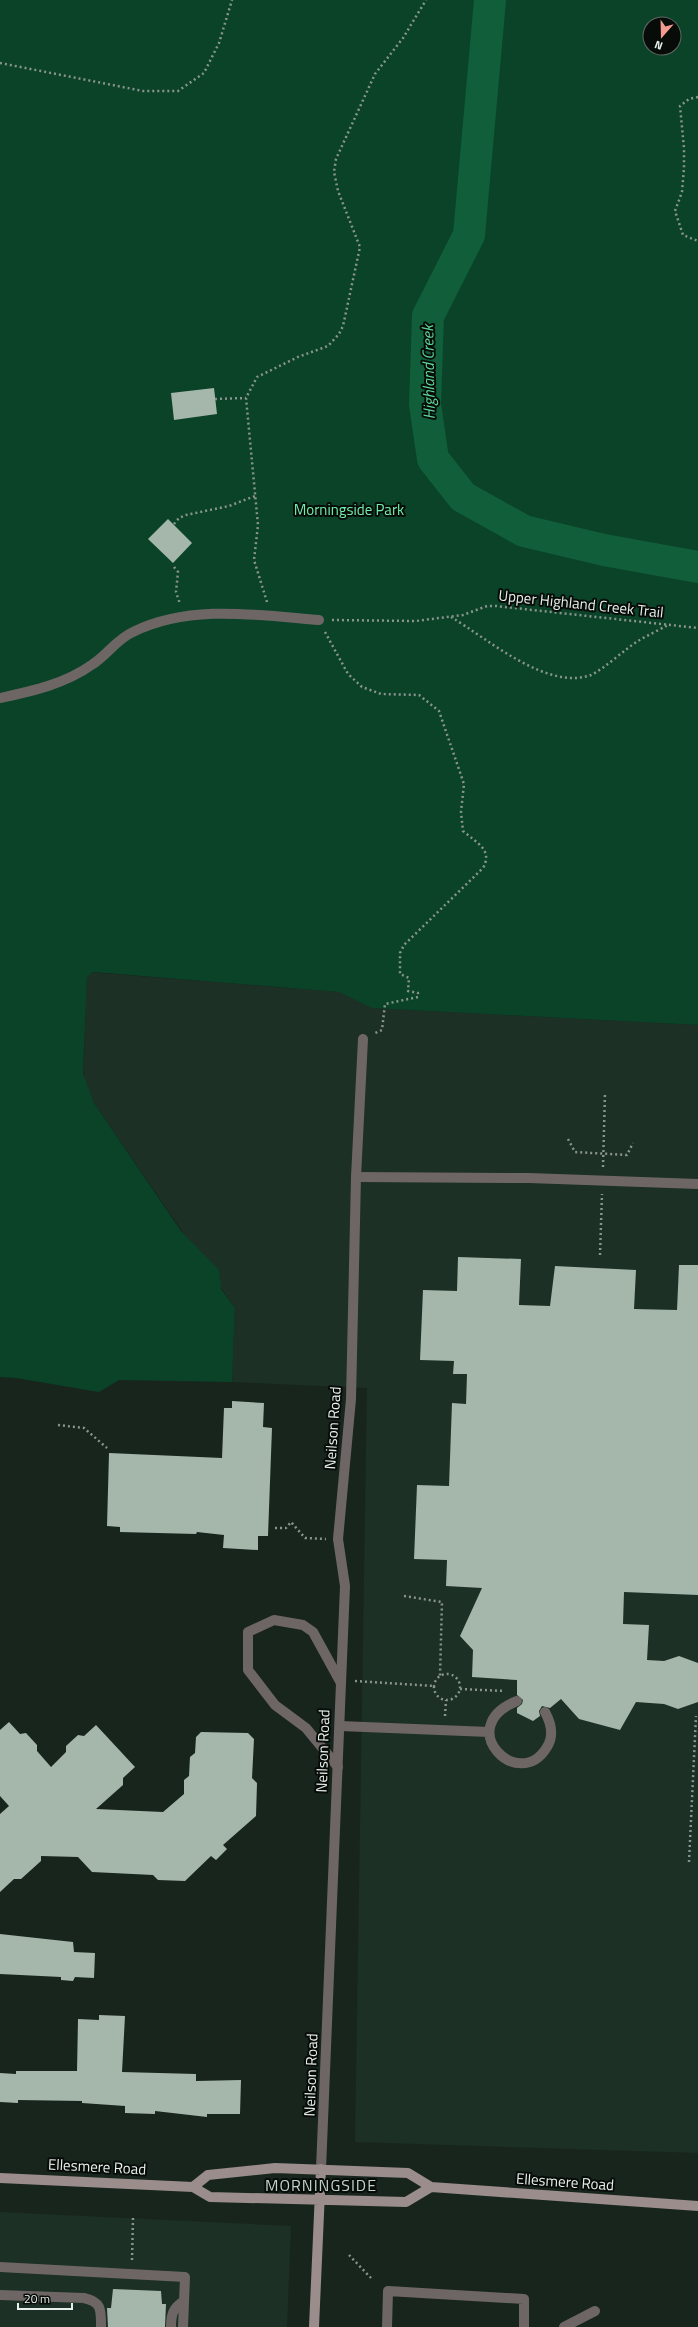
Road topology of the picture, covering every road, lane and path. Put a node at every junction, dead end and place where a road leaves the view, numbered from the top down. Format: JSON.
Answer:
{"nodes":[{"id":1,"x":232,"y":0,"type":"edge"},
{"id":2,"x":426,"y":0,"type":"edge"},
{"id":3,"x":0,"y":63,"type":"edge"},
{"id":4,"x":698,"y":97,"type":"edge"},
{"id":5,"x":698,"y":241,"type":"edge"},
{"id":6,"x":246,"y":398,"type":"junction"},
{"id":7,"x":215,"y":399,"type":"dead end"},
{"id":8,"x":255,"y":496,"type":"junction"},
{"id":9,"x":174,"y":524,"type":"dead end"},
{"id":10,"x":174,"y":567,"type":"dead end"},
{"id":11,"x":273,"y":615,"type":"junction"},
{"id":12,"x":183,"y":616,"type":"junction"},
{"id":13,"x":451,"y":616,"type":"junction"},
{"id":14,"x":319,"y":620,"type":"junction"},
{"id":15,"x":669,"y":625,"type":"junction"},
{"id":16,"x":698,"y":628,"type":"edge"},
{"id":17,"x":0,"y":698,"type":"edge"},
{"id":18,"x":363,"y":1039,"type":"joint"},
{"id":19,"x":605,"y":1093,"type":"dead end"},
{"id":20,"x":568,"y":1139,"type":"dead end"},
{"id":21,"x":633,"y":1143,"type":"dead end"},
{"id":22,"x":603,"y":1153,"type":"junction"},
{"id":23,"x":356,"y":1177,"type":"junction"},
{"id":24,"x":602,"y":1180,"type":"junction"},
{"id":25,"x":698,"y":1184,"type":"edge"},
{"id":26,"x":600,"y":1256,"type":"dead end"},
{"id":27,"x":58,"y":1425,"type":"dead end"},
{"id":28,"x":107,"y":1448,"type":"dead end"},
{"id":29,"x":275,"y":1528,"type":"dead end"},
{"id":30,"x":338,"y":1539,"type":"junction"},
{"id":31,"x":404,"y":1596,"type":"dead end"},
{"id":32,"x":440,"y":1676,"type":"junction"},
{"id":33,"x":341,"y":1681,"type":"junction"},
{"id":34,"x":434,"y":1686,"type":"junction"},
{"id":35,"x":460,"y":1689,"type":"junction"},
{"id":36,"x":515,"y":1702,"type":"joint"},
{"id":37,"x":545,"y":1712,"type":"dead end"},
{"id":38,"x":696,"y":1716,"type":"dead end"},
{"id":39,"x":340,"y":1726,"type":"junction"},
{"id":40,"x":489,"y":1732,"type":"junction"},
{"id":41,"x":338,"y":1768,"type":"junction"},
{"id":42,"x":689,"y":1862,"type":"dead end"},
{"id":43,"x":321,"y":2169,"type":"junction"},
{"id":44,"x":0,"y":2178,"type":"edge"},
{"id":45,"x":193,"y":2187,"type":"junction"},
{"id":46,"x":431,"y":2187,"type":"junction"},
{"id":47,"x":320,"y":2200,"type":"junction"},
{"id":48,"x":698,"y":2206,"type":"edge"},
{"id":49,"x":134,"y":2218,"type":"dead end"},
{"id":50,"x":349,"y":2255,"type":"dead end"},
{"id":51,"x":0,"y":2268,"type":"edge"},
{"id":52,"x":132,"y":2274,"type":"junction"},
{"id":53,"x":371,"y":2278,"type":"dead end"},
{"id":54,"x":0,"y":2295,"type":"edge"},
{"id":55,"x":184,"y":2301,"type":"junction"},
{"id":56,"x":595,"y":2311,"type":"dead end"},
{"id":57,"x":101,"y":2327,"type":"edge"},
{"id":58,"x":170,"y":2327,"type":"edge"},
{"id":59,"x":183,"y":2327,"type":"edge"},
{"id":60,"x":314,"y":2327,"type":"edge"},
{"id":61,"x":387,"y":2327,"type":"edge"},
{"id":62,"x":524,"y":2327,"type":"edge"},
{"id":63,"x":564,"y":2327,"type":"edge"}],
"edges":[{"from":1,"to":3,"type":"path"},
{"from":2,"to":6,"type":"path"},
{"from":4,"to":5,"type":"path"},
{"from":6,"to":7,"type":"path"},
{"from":6,"to":8,"type":"path"},
{"from":8,"to":9,"type":"path"},
{"from":8,"to":11,"type":"path"},
{"from":10,"to":12,"type":"path"},
{"from":11,"to":12,"type":"street"},
{"from":11,"to":14,"type":"street"},
{"from":12,"to":17,"type":"street"},
{"from":13,"to":14,"type":"path","name":"Upper Highland Creek Trail"},
{"from":13,"to":15,"type":"path","name":"Upper Highland Creek Trail"},
{"from":13,"to":15,"type":"path"},
{"from":14,"to":18,"type":"path"},
{"from":15,"to":16,"type":"path","name":"Upper Highland Creek Trail"},
{"from":18,"to":23,"type":"street","name":"Neilson Road"},
{"from":19,"to":22,"type":"path"},
{"from":20,"to":22,"type":"path"},
{"from":21,"to":22,"type":"path"},
{"from":22,"to":24,"type":"path"},
{"from":23,"to":24,"type":"street"},
{"from":23,"to":30,"type":"street","name":"Neilson Road"},
{"from":24,"to":25,"type":"street"},
{"from":24,"to":26,"type":"path"},
{"from":27,"to":28,"type":"path"},
{"from":29,"to":30,"type":"path"},
{"from":30,"to":33,"type":"street","name":"Neilson Road"},
{"from":31,"to":32,"type":"path"},
{"from":32,"to":34,"type":"path"},
{"from":32,"to":35,"type":"path"},
{"from":33,"to":34,"type":"path"},
{"from":33,"to":39,"type":"street","name":"Neilson Road"},
{"from":33,"to":41,"type":"street"},
{"from":34,"to":35,"type":"path"},
{"from":35,"to":36,"type":"path"},
{"from":36,"to":40,"type":"street"},
{"from":37,"to":40,"type":"street"},
{"from":38,"to":42,"type":"path"},
{"from":39,"to":40,"type":"street"},
{"from":39,"to":41,"type":"street","name":"Neilson Road"},
{"from":41,"to":43,"type":"street","name":"Neilson Road"},
{"from":43,"to":45,"type":"main road","name":"Ellesmere Road"},
{"from":43,"to":46,"type":"main road","name":"Ellesmere Road"},
{"from":43,"to":47,"type":"main road","name":"Neilson Road"},
{"from":44,"to":45,"type":"main road","name":"Ellesmere Road"},
{"from":45,"to":47,"type":"main road","name":"Ellesmere Road"},
{"from":46,"to":47,"type":"main road","name":"Ellesmere Road"},
{"from":46,"to":48,"type":"main road","name":"Ellesmere Road"},
{"from":47,"to":60,"type":"main road","name":"Neilson Road"},
{"from":49,"to":52,"type":"path"},
{"from":50,"to":53,"type":"path"},
{"from":51,"to":52,"type":"street"},
{"from":52,"to":55,"type":"street"},
{"from":54,"to":57,"type":"street"},
{"from":55,"to":58,"type":"street"},
{"from":55,"to":59,"type":"street"},
{"from":56,"to":63,"type":"street"},
{"from":61,"to":62,"type":"street"}]}
